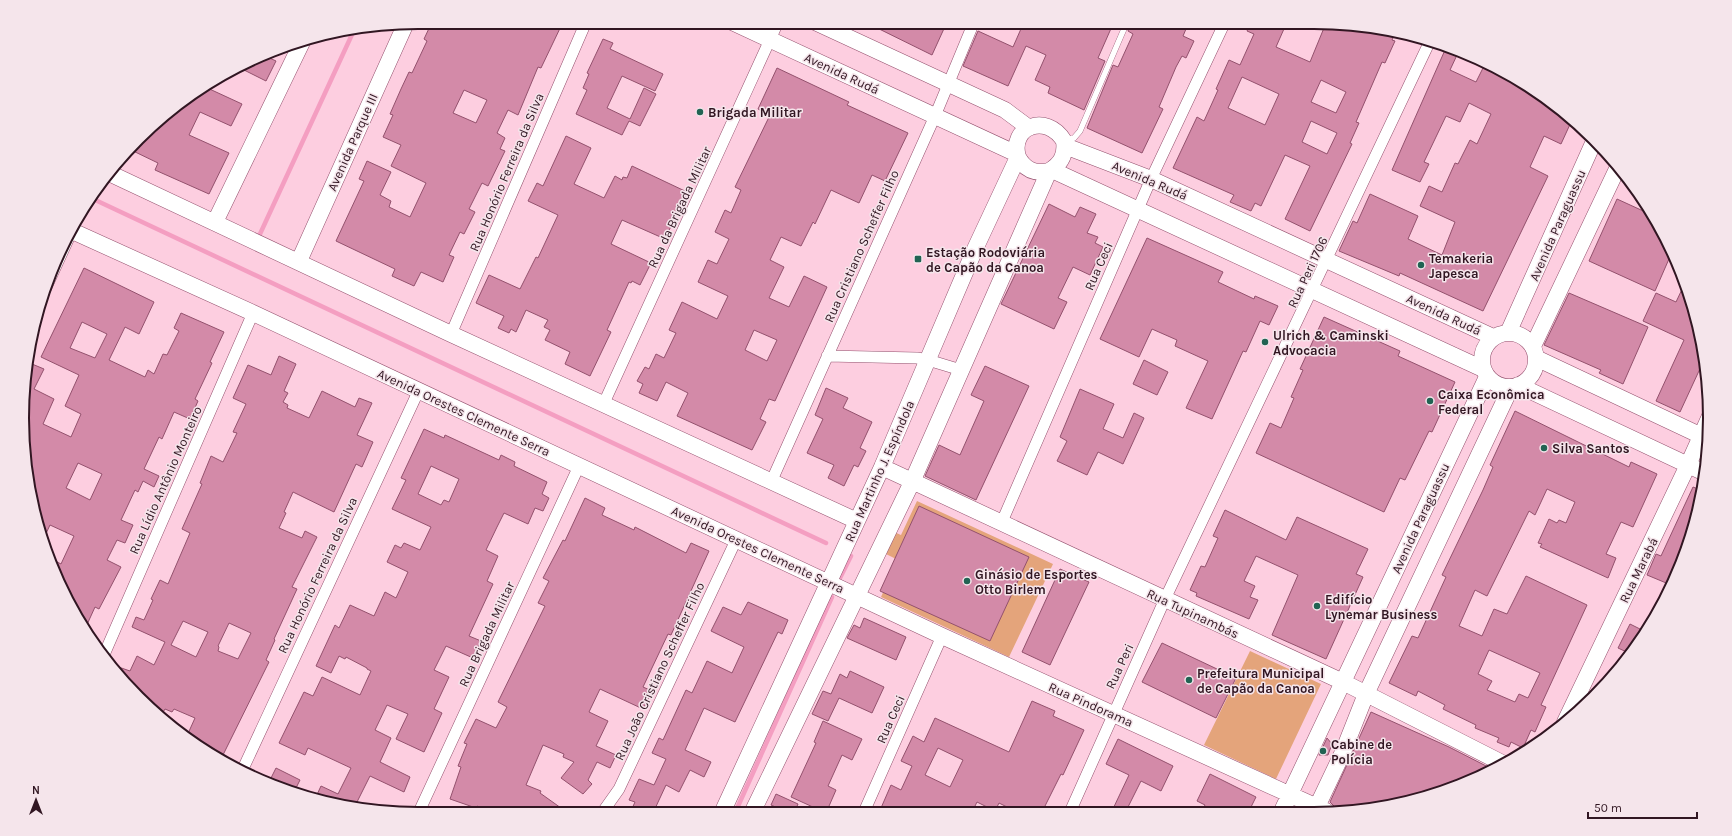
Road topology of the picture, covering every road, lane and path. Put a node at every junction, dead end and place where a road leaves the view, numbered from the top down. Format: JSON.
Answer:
{"nodes":[{"id":1,"x":583,"y":29,"type":"edge"},
{"id":2,"x":747,"y":29,"type":"edge"},
{"id":3,"x":775,"y":29,"type":"edge"},
{"id":4,"x":830,"y":29,"type":"edge"},
{"id":5,"x":971,"y":29,"type":"edge"},
{"id":6,"x":1124,"y":29,"type":"edge"},
{"id":7,"x":1222,"y":29,"type":"edge"},
{"id":8,"x":403,"y":30,"type":"edge"},
{"id":9,"x":770,"y":40,"type":"junction"},
{"id":10,"x":1428,"y":46,"type":"edge"},
{"id":11,"x":298,"y":48,"type":"edge"},
{"id":12,"x":947,"y":84,"type":"junction"},
{"id":13,"x":935,"y":116,"type":"junction"},
{"id":14,"x":1029,"y":128,"type":"junction"},
{"id":15,"x":1064,"y":143,"type":"junction"},
{"id":16,"x":1592,"y":146,"type":"edge"},
{"id":17,"x":1017,"y":155,"type":"junction"},
{"id":18,"x":1051,"y":170,"type":"junction"},
{"id":19,"x":1615,"y":173,"type":"edge"},
{"id":20,"x":114,"y":175,"type":"edge"},
{"id":21,"x":1151,"y":179,"type":"junction"},
{"id":22,"x":1138,"y":209,"type":"junction"},
{"id":23,"x":215,"y":222,"type":"junction"},
{"id":24,"x":76,"y":232,"type":"edge"},
{"id":25,"x":1328,"y":260,"type":"junction"},
{"id":26,"x":299,"y":261,"type":"junction"},
{"id":27,"x":1313,"y":290,"type":"junction"},
{"id":28,"x":253,"y":313,"type":"junction"},
{"id":29,"x":451,"y":334,"type":"junction"},
{"id":30,"x":1501,"y":335,"type":"junction"},
{"id":31,"x":1534,"y":352,"type":"junction"},
{"id":32,"x":827,"y":356,"type":"junction"},
{"id":33,"x":928,"y":360,"type":"junction"},
{"id":34,"x":961,"y":370,"type":"junction"},
{"id":35,"x":1485,"y":373,"type":"junction"},
{"id":36,"x":1514,"y":386,"type":"junction"},
{"id":37,"x":418,"y":392,"type":"junction"},
{"id":38,"x":604,"y":403,"type":"junction"},
{"id":39,"x":1702,"y":437,"type":"edge"},
{"id":40,"x":1702,"y":441,"type":"edge"},
{"id":41,"x":1688,"y":465,"type":"junction"},
{"id":42,"x":579,"y":466,"type":"junction"},
{"id":43,"x":882,"y":467,"type":"junction"},
{"id":44,"x":1700,"y":471,"type":"edge"},
{"id":45,"x":772,"y":480,"type":"junction"},
{"id":46,"x":912,"y":482,"type":"junction"},
{"id":47,"x":857,"y":521,"type":"junction"},
{"id":48,"x":1001,"y":524,"type":"junction"},
{"id":49,"x":737,"y":538,"type":"junction"},
{"id":50,"x":828,"y":582,"type":"junction"},
{"id":51,"x":857,"y":596,"type":"junction"},
{"id":52,"x":1165,"y":599,"type":"junction"},
{"id":53,"x":942,"y":636,"type":"junction"},
{"id":54,"x":106,"y":651,"type":"edge"},
{"id":55,"x":1343,"y":682,"type":"junction"},
{"id":56,"x":1366,"y":694,"type":"junction"},
{"id":57,"x":1571,"y":709,"type":"edge"},
{"id":58,"x":1113,"y":713,"type":"junction"},
{"id":59,"x":1498,"y":761,"type":"edge"},
{"id":60,"x":244,"y":766,"type":"edge"},
{"id":61,"x":1290,"y":794,"type":"junction"},
{"id":62,"x":421,"y":807,"type":"edge"},
{"id":63,"x":606,"y":807,"type":"edge"},
{"id":64,"x":725,"y":807,"type":"edge"},
{"id":65,"x":755,"y":807,"type":"edge"},
{"id":66,"x":866,"y":807,"type":"edge"},
{"id":67,"x":1072,"y":807,"type":"edge"},
{"id":68,"x":1284,"y":807,"type":"edge"},
{"id":69,"x":1316,"y":807,"type":"edge"},
{"id":70,"x":1321,"y":807,"type":"edge"}],
"edges":[{"from":1,"to":29,"type":"street","name":"Rua Honório Ferreira da Silva"},
{"from":2,"to":9,"type":"main road","name":"Avenida Rudá"},
{"from":3,"to":9,"type":"street","name":"Rua da Brigada Militar"},
{"from":4,"to":12,"type":"main road"},
{"from":5,"to":12,"type":"street","name":"Rua Cristiano Scheffer Filho"},
{"from":6,"to":15,"type":"lane"},
{"from":7,"to":21,"type":"street","name":"Rua Ceci"},
{"from":8,"to":26,"type":"main road","name":"Avenida Parque III"},
{"from":9,"to":13,"type":"main road","name":"Avenida Rudá"},
{"from":9,"to":38,"type":"street","name":"Rua da Brigada Militar"},
{"from":10,"to":25,"type":"street","name":"Rua Peri 1706"},
{"from":11,"to":23,"type":"main road"},
{"from":12,"to":13,"type":"street","name":"Rua Cristiano Scheffer Filho"},
{"from":12,"to":14,"type":"main road"},
{"from":13,"to":17,"type":"main road","name":"Avenida Rudá"},
{"from":13,"to":32,"type":"street","name":"Rua Cristiano Scheffer Filho"},
{"from":14,"to":15,"type":"main road","name":"Avenida Rudá"},
{"from":14,"to":17,"type":"main road","name":"Rua Martinho J. Espíndola"},
{"from":15,"to":18,"type":"main road"},
{"from":15,"to":21,"type":"main road","name":"Avenida Rudá"},
{"from":16,"to":30,"type":"main road","name":"Avenida Paraguassu"},
{"from":17,"to":18,"type":"main road","name":"Avenida Rudá"},
{"from":17,"to":33,"type":"main road","name":"Rua Martinho J. Espíndola"},
{"from":18,"to":22,"type":"main road","name":"Avenida Rudá"},
{"from":18,"to":34,"type":"main road"},
{"from":19,"to":31,"type":"main road"},
{"from":20,"to":23,"type":"main road"},
{"from":21,"to":22,"type":"street","name":"Rua Ceci"},
{"from":21,"to":25,"type":"main road","name":"Avenida Rudá"},
{"from":22,"to":27,"type":"main road","name":"Avenida Rudá"},
{"from":22,"to":48,"type":"street","name":"Rua Ceci"},
{"from":23,"to":26,"type":"main road"},
{"from":24,"to":28,"type":"main road","name":"Avenida Orestes Clemente Serra"},
{"from":25,"to":27,"type":"street","name":"Rua Peri 1706"},
{"from":25,"to":30,"type":"main road","name":"Avenida Rudá"},
{"from":26,"to":29,"type":"main road"},
{"from":27,"to":35,"type":"main road","name":"Avenida Rudá"},
{"from":27,"to":52,"type":"street","name":"Rua Peri 1706"},
{"from":28,"to":37,"type":"main road","name":"Avenida Orestes Clemente Serra"},
{"from":28,"to":54,"type":"street","name":"Rua Lídio Antônio Monteiro"},
{"from":29,"to":38,"type":"main road"},
{"from":30,"to":31,"type":"main road"},
{"from":30,"to":35,"type":"main road"},
{"from":31,"to":36,"type":"main road"},
{"from":31,"to":39,"type":"main road"},
{"from":32,"to":33,"type":"street"},
{"from":32,"to":45,"type":"street","name":"Rua Cristiano Scheffer Filho"},
{"from":33,"to":34,"type":"street"},
{"from":33,"to":43,"type":"main road","name":"Rua Martinho J. Espíndola"},
{"from":34,"to":46,"type":"main road"},
{"from":35,"to":36,"type":"main road"},
{"from":35,"to":55,"type":"main road","name":"Avenida Paraguassu"},
{"from":36,"to":41,"type":"main road"},
{"from":36,"to":56,"type":"main road","name":"Avenida Paraguassu"},
{"from":37,"to":42,"type":"main road","name":"Avenida Orestes Clemente Serra"},
{"from":37,"to":60,"type":"street","name":"Rua Honório Ferreira da Silva"},
{"from":38,"to":45,"type":"main road"},
{"from":40,"to":41,"type":"main road","name":"Rua Marabá"},
{"from":41,"to":44,"type":"main road"},
{"from":41,"to":57,"type":"main road","name":"Rua Marabá"},
{"from":42,"to":49,"type":"main road","name":"Avenida Orestes Clemente Serra"},
{"from":42,"to":62,"type":"street","name":"Rua Brigada Militar"},
{"from":43,"to":46,"type":"main road","name":"Rua Tupinambás"},
{"from":43,"to":47,"type":"main road","name":"Rua Martinho J. Espíndola"},
{"from":45,"to":47,"type":"main road"},
{"from":46,"to":48,"type":"main road","name":"Rua Tupinambás"},
{"from":46,"to":51,"type":"main road"},
{"from":47,"to":50,"type":"main road","name":"Rua Martinho J. Espíndola"},
{"from":48,"to":52,"type":"main road","name":"Rua Tupinambás"},
{"from":49,"to":50,"type":"main road","name":"Avenida Orestes Clemente Serra"},
{"from":49,"to":63,"type":"street","name":"Rua João Cristiano Scheffer Filho"},
{"from":50,"to":51,"type":"main road","name":"Avenida Orestes Clemente Serra"},
{"from":50,"to":64,"type":"main road","name":"Rua Martinho J. Espíndola"},
{"from":51,"to":53,"type":"main road","name":"Rua Pindorama"},
{"from":51,"to":65,"type":"main road"},
{"from":52,"to":55,"type":"main road","name":"Rua Tupinambás"},
{"from":52,"to":58,"type":"street","name":"Rua Peri"},
{"from":53,"to":58,"type":"main road","name":"Rua Pindorama"},
{"from":53,"to":66,"type":"street","name":"Rua Ceci"},
{"from":55,"to":56,"type":"main road","name":"Rua Tupinambás"},
{"from":55,"to":61,"type":"main road","name":"Avenida Paraguassu"},
{"from":56,"to":59,"type":"main road","name":"Rua Tupinambás"},
{"from":56,"to":70,"type":"main road","name":"Avenida Paraguassu"},
{"from":58,"to":61,"type":"main road","name":"Rua Pindorama"},
{"from":58,"to":67,"type":"street","name":"Rua Peri"},
{"from":61,"to":68,"type":"main road","name":"Avenida Paraguassu"},
{"from":61,"to":69,"type":"main road","name":"Rua Pindorama"}]}
